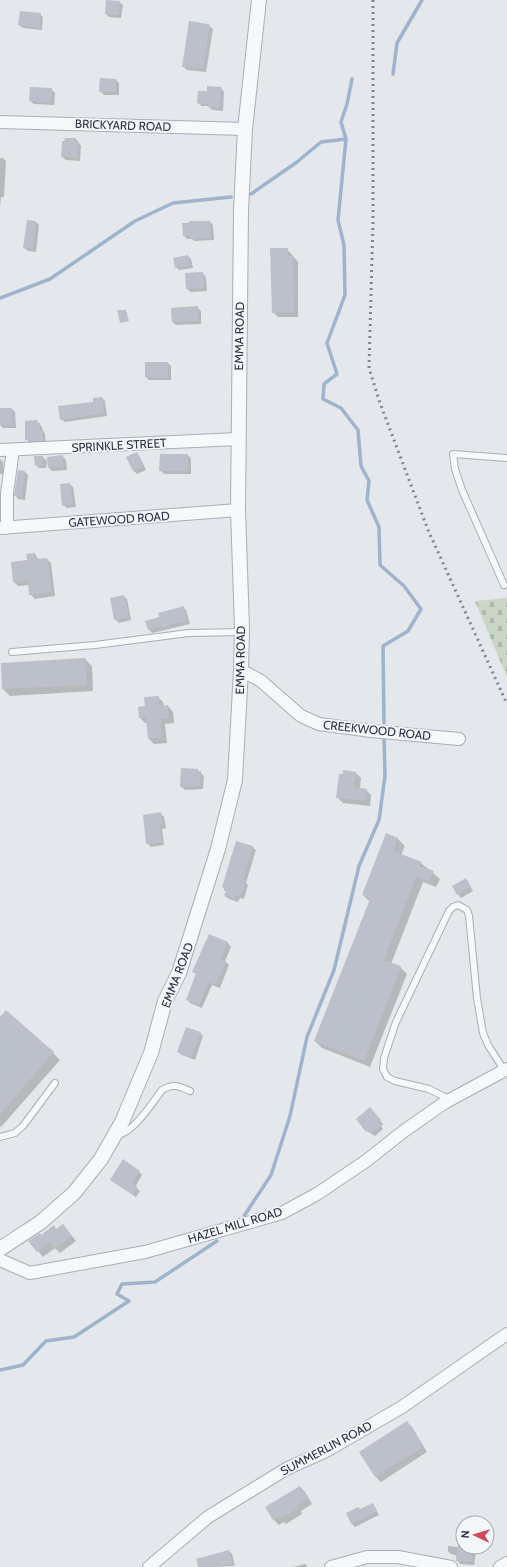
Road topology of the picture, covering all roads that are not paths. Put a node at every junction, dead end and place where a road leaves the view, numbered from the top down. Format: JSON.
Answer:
{"nodes":[{"id":1,"x":259,"y":0,"type":"edge"},
{"id":2,"x":0,"y":122,"type":"edge"},
{"id":3,"x":245,"y":129,"type":"junction"},
{"id":4,"x":238,"y":439,"type":"junction"},
{"id":5,"x":0,"y":450,"type":"edge"},
{"id":6,"x":13,"y":450,"type":"junction"},
{"id":7,"x":507,"y":458,"type":"edge"},
{"id":8,"x":238,"y":510,"type":"junction"},
{"id":9,"x":3,"y":528,"type":"edge"},
{"id":10,"x":504,"y":585,"type":"dead end"},
{"id":11,"x":242,"y":632,"type":"junction"},
{"id":12,"x":12,"y":652,"type":"dead end"},
{"id":13,"x":241,"y":670,"type":"junction"},
{"id":14,"x":459,"y":739,"type":"dead end"},
{"id":15,"x":505,"y":1070,"type":"edge"},
{"id":16,"x":55,"y":1083,"type":"dead end"},
{"id":17,"x":190,"y":1091,"type":"dead end"},
{"id":18,"x":451,"y":1100,"type":"junction"},
{"id":19,"x":115,"y":1134,"type":"junction"},
{"id":20,"x":0,"y":1137,"type":"edge"},
{"id":21,"x":0,"y":1249,"type":"edge"},
{"id":22,"x":0,"y":1260,"type":"edge"},
{"id":23,"x":507,"y":1334,"type":"edge"},
{"id":24,"x":507,"y":1563,"type":"edge"},
{"id":25,"x":149,"y":1567,"type":"edge"},
{"id":26,"x":331,"y":1567,"type":"edge"},
{"id":27,"x":451,"y":1567,"type":"edge"},
{"id":28,"x":500,"y":1567,"type":"edge"}],
"edges":[{"from":1,"to":3,"type":"street","name":"EMMA ROAD"},
{"from":2,"to":3,"type":"street","name":"BRICKYARD ROAD"},
{"from":3,"to":4,"type":"street","name":"EMMA ROAD"},
{"from":4,"to":6,"type":"street","name":"SPRINKLE STREET"},
{"from":4,"to":8,"type":"street","name":"EMMA ROAD"},
{"from":5,"to":6,"type":"street","name":"SPRINKLE STREET"},
{"from":6,"to":9,"type":"street"},
{"from":7,"to":10,"type":"lane"},
{"from":8,"to":9,"type":"street","name":"GATEWOOD ROAD"},
{"from":8,"to":11,"type":"street","name":"EMMA ROAD"},
{"from":11,"to":12,"type":"lane"},
{"from":11,"to":13,"type":"street","name":"EMMA ROAD"},
{"from":13,"to":14,"type":"street","name":"CREEKWOOD ROAD"},
{"from":13,"to":19,"type":"street","name":"EMMA ROAD"},
{"from":15,"to":18,"type":"street","name":"HAZEL MILL ROAD"},
{"from":15,"to":18,"type":"lane"},
{"from":16,"to":20,"type":"lane"},
{"from":17,"to":19,"type":"lane"},
{"from":18,"to":22,"type":"street","name":"HAZEL MILL ROAD"},
{"from":19,"to":21,"type":"street","name":"EMMA ROAD"},
{"from":23,"to":25,"type":"street","name":"SUMMERLIN ROAD"},
{"from":24,"to":28,"type":"street"},
{"from":26,"to":27,"type":"street"}]}
